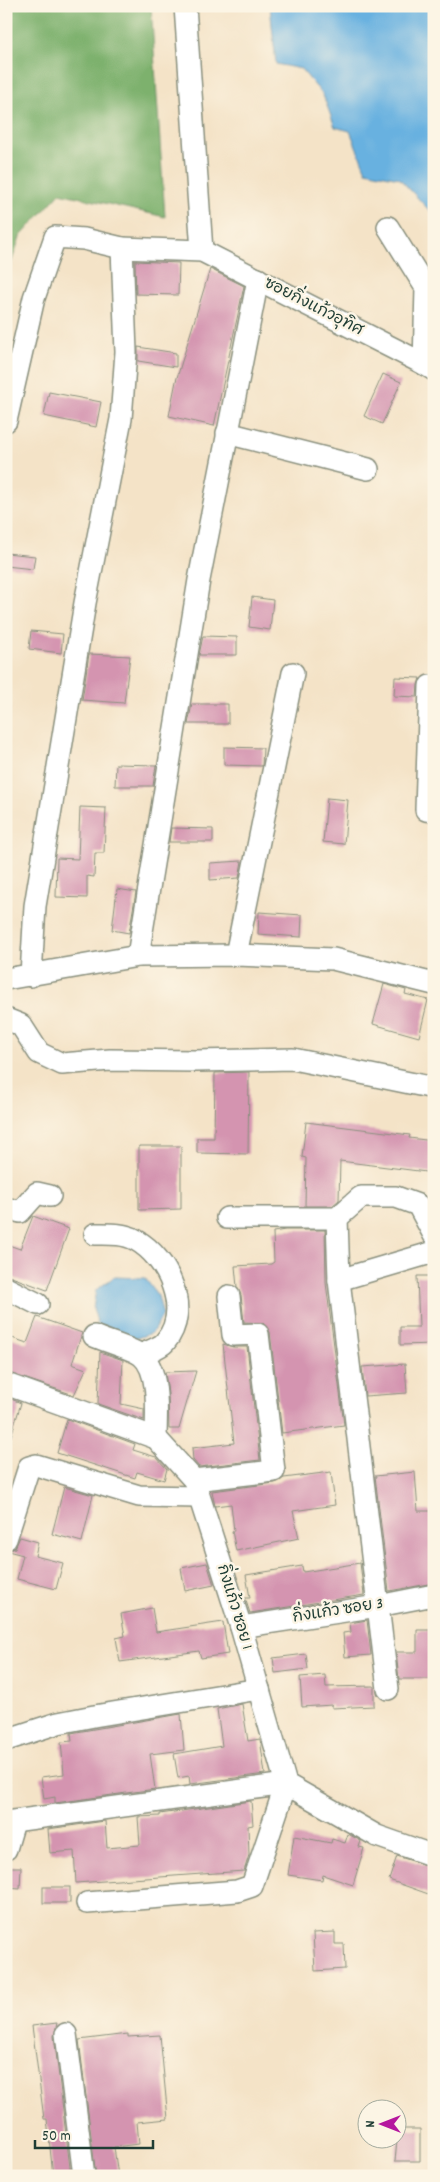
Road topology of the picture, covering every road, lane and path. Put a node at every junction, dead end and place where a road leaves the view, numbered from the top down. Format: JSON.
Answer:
{"nodes":[{"id":1,"x":185,"y":6,"type":"edge"},
{"id":2,"x":388,"y":227,"type":"dead end"},
{"id":3,"x":122,"y":248,"type":"junction"},
{"id":4,"x":202,"y":251,"type":"junction"},
{"id":5,"x":258,"y":279,"type":"junction"},
{"id":6,"x":429,"y":367,"type":"edge"},
{"id":7,"x":6,"y":421,"type":"edge"},
{"id":8,"x":227,"y":433,"type":"junction"},
{"id":9,"x":368,"y":468,"type":"dead end"},
{"id":10,"x":293,"y":673,"type":"dead end"},
{"id":11,"x":430,"y":686,"type":"dead end"},
{"id":12,"x":434,"y":811,"type":"edge"},
{"id":13,"x":236,"y":955,"type":"junction"},
{"id":14,"x":138,"y":956,"type":"junction"},
{"id":15,"x":31,"y":976,"type":"junction"},
{"id":16,"x":6,"y":979,"type":"edge"},
{"id":17,"x":434,"y":984,"type":"edge"},
{"id":18,"x":6,"y":1019,"type":"edge"},
{"id":19,"x":434,"y":1088,"type":"edge"},
{"id":20,"x":50,"y":1196,"type":"dead end"},
{"id":21,"x":6,"y":1208,"type":"edge"},
{"id":22,"x":226,"y":1218,"type":"dead end"},
{"id":23,"x":337,"y":1218,"type":"junction"},
{"id":24,"x":95,"y":1234,"type":"dead end"},
{"id":25,"x":434,"y":1236,"type":"edge"},
{"id":26,"x":434,"y":1252,"type":"edge"},
{"id":27,"x":339,"y":1280,"type":"junction"},
{"id":28,"x":6,"y":1288,"type":"edge"},
{"id":29,"x":229,"y":1296,"type":"dead end"},
{"id":30,"x":38,"y":1304,"type":"dead end"},
{"id":31,"x":94,"y":1336,"type":"dead end"},
{"id":32,"x":141,"y":1355,"type":"junction"},
{"id":33,"x":6,"y":1384,"type":"edge"},
{"id":34,"x":156,"y":1438,"type":"junction"},
{"id":35,"x":196,"y":1488,"type":"junction"},
{"id":36,"x":6,"y":1539,"type":"edge"},
{"id":37,"x":434,"y":1595,"type":"edge"},
{"id":38,"x":378,"y":1606,"type":"junction"},
{"id":39,"x":241,"y":1627,"type":"junction"},
{"id":40,"x":259,"y":1689,"type":"junction"},
{"id":41,"x":388,"y":1689,"type":"dead end"},
{"id":42,"x":6,"y":1740,"type":"edge"},
{"id":43,"x":286,"y":1784,"type":"junction"},
{"id":44,"x":10,"y":1822,"type":"edge"},
{"id":45,"x":6,"y":1849,"type":"edge"},
{"id":46,"x":434,"y":1856,"type":"edge"},
{"id":47,"x":87,"y":1903,"type":"dead end"},
{"id":48,"x":66,"y":2034,"type":"dead end"},
{"id":49,"x":84,"y":2176,"type":"edge"}],
"edges":[{"from":1,"to":4,"type":"street"},
{"from":2,"to":6,"type":"street","name":"ซอยกิ่งแก้วอุทิศ"},
{"from":3,"to":4,"type":"street"},
{"from":3,"to":7,"type":"street"},
{"from":3,"to":15,"type":"street"},
{"from":4,"to":5,"type":"street","name":"ซอยกิ่งแก้วอุทิศ"},
{"from":5,"to":6,"type":"street","name":"ซอยกิ่งแก้วอุทิศ"},
{"from":5,"to":8,"type":"street"},
{"from":8,"to":9,"type":"street"},
{"from":8,"to":14,"type":"street"},
{"from":10,"to":13,"type":"street"},
{"from":11,"to":12,"type":"street"},
{"from":13,"to":14,"type":"street"},
{"from":13,"to":17,"type":"street"},
{"from":14,"to":15,"type":"street"},
{"from":15,"to":16,"type":"street"},
{"from":18,"to":19,"type":"street"},
{"from":20,"to":21,"type":"street"},
{"from":22,"to":23,"type":"street"},
{"from":23,"to":25,"type":"street"},
{"from":23,"to":27,"type":"street"},
{"from":24,"to":32,"type":"street"},
{"from":26,"to":27,"type":"street"},
{"from":27,"to":38,"type":"street"},
{"from":28,"to":30,"type":"street"},
{"from":29,"to":35,"type":"street"},
{"from":31,"to":32,"type":"street"},
{"from":32,"to":34,"type":"street"},
{"from":33,"to":34,"type":"street","name":"กิ่งแก้ว ซอย 1"},
{"from":34,"to":35,"type":"street","name":"กิ่งแก้ว ซอย 1"},
{"from":35,"to":36,"type":"street"},
{"from":35,"to":39,"type":"street","name":"กิ่งแก้ว ซอย 1"},
{"from":37,"to":38,"type":"street","name":"กิ่งแก้ว ซอย 3"},
{"from":38,"to":39,"type":"street","name":"กิ่งแก้ว ซอย 3"},
{"from":38,"to":41,"type":"street"},
{"from":39,"to":40,"type":"street","name":"กิ่งแก้ว ซอย 1"},
{"from":40,"to":42,"type":"street"},
{"from":40,"to":43,"type":"street","name":"กิ่งแก้ว ซอย 1"},
{"from":43,"to":44,"type":"street"},
{"from":43,"to":46,"type":"street"},
{"from":43,"to":47,"type":"street"},
{"from":44,"to":45,"type":"street"},
{"from":48,"to":49,"type":"street"}]}
